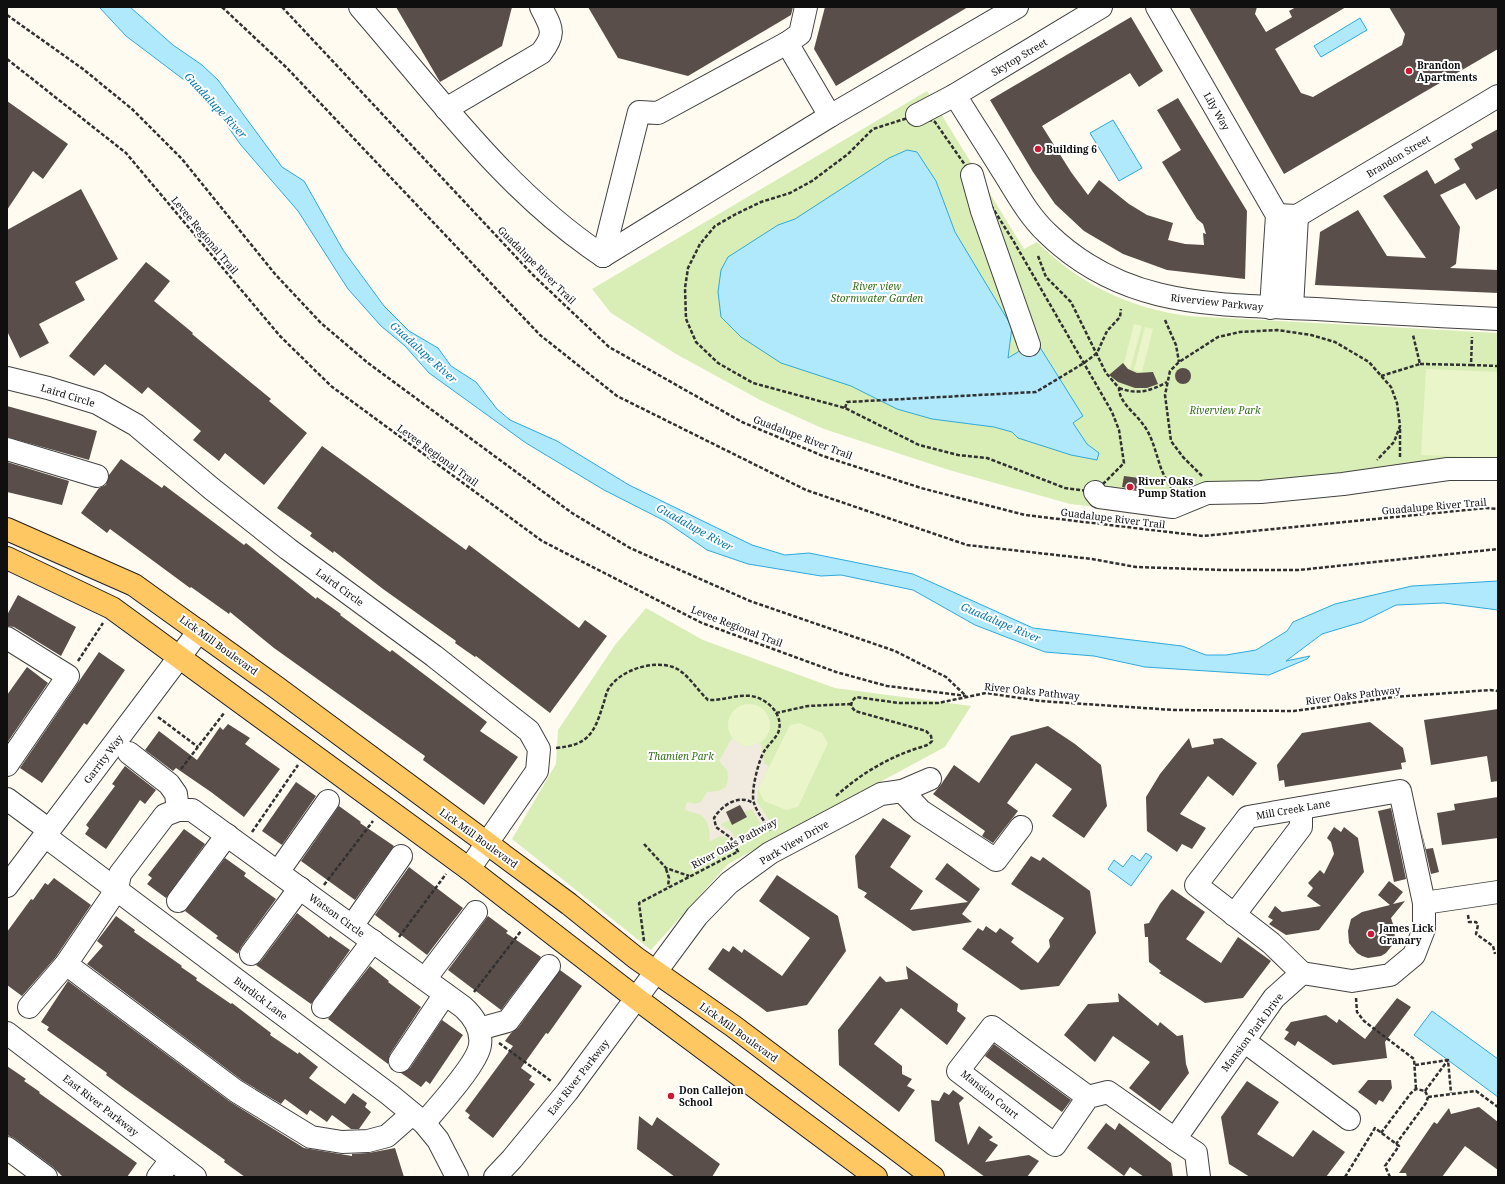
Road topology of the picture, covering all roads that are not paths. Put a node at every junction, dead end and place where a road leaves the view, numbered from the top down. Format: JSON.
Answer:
{"nodes":[{"id":1,"x":360,"y":7,"type":"edge"},
{"id":2,"x":541,"y":7,"type":"edge"},
{"id":3,"x":806,"y":7,"type":"edge"},
{"id":4,"x":1018,"y":7,"type":"edge"},
{"id":5,"x":1101,"y":7,"type":"edge"},
{"id":6,"x":1157,"y":7,"type":"edge"},
{"id":7,"x":787,"y":43,"type":"junction"},
{"id":8,"x":955,"y":95,"type":"junction"},
{"id":9,"x":1498,"y":96,"type":"edge"},
{"id":10,"x":446,"y":109,"type":"junction"},
{"id":11,"x":926,"y":110,"type":"road end"},
{"id":12,"x":830,"y":116,"type":"junction"},
{"id":13,"x":972,"y":175,"type":"road end"},
{"id":14,"x":1287,"y":216,"type":"junction"},
{"id":15,"x":603,"y":256,"type":"junction"},
{"id":16,"x":1270,"y":308,"type":"junction"},
{"id":17,"x":1292,"y":308,"type":"junction"},
{"id":18,"x":1498,"y":319,"type":"edge"},
{"id":19,"x":1029,"y":345,"type":"dead end"},
{"id":20,"x":7,"y":378,"type":"edge"},
{"id":21,"x":7,"y":449,"type":"edge"},
{"id":22,"x":1498,"y":469,"type":"edge"},
{"id":23,"x":97,"y":476,"type":"dead end"},
{"id":24,"x":1095,"y":492,"type":"road end"},
{"id":25,"x":7,"y":529,"type":"edge"},
{"id":26,"x":7,"y":558,"type":"edge"},
{"id":27,"x":199,"y":631,"type":"junction"},
{"id":28,"x":7,"y":638,"type":"edge"},
{"id":29,"x":178,"y":658,"type":"junction"},
{"id":30,"x":129,"y":753,"type":"dead end"},
{"id":31,"x":7,"y":765,"type":"edge"},
{"id":32,"x":930,"y":779,"type":"dead end"},
{"id":33,"x":902,"y":791,"type":"junction"},
{"id":34,"x":7,"y":799,"type":"edge"},
{"id":35,"x":328,"y":801,"type":"dead end"},
{"id":36,"x":1301,"y":808,"type":"junction"},
{"id":37,"x":178,"y":810,"type":"junction"},
{"id":38,"x":1021,"y":827,"type":"dead end"},
{"id":39,"x":47,"y":833,"type":"junction"},
{"id":40,"x":235,"y":840,"type":"junction"},
{"id":41,"x":486,"y":844,"type":"junction"},
{"id":42,"x":401,"y":856,"type":"dead end"},
{"id":43,"x":463,"y":864,"type":"junction"},
{"id":44,"x":278,"y":872,"type":"junction"},
{"id":45,"x":7,"y":886,"type":"edge"},
{"id":46,"x":116,"y":889,"type":"junction"},
{"id":47,"x":1498,"y":892,"type":"edge"},
{"id":48,"x":307,"y":893,"type":"junction"},
{"id":49,"x":178,"y":901,"type":"dead end"},
{"id":50,"x":1424,"y":903,"type":"junction"},
{"id":51,"x":476,"y":912,"type":"dead end"},
{"id":52,"x":1234,"y":915,"type":"junction"},
{"id":53,"x":352,"y":926,"type":"junction"},
{"id":54,"x":380,"y":947,"type":"junction"},
{"id":55,"x":251,"y":954,"type":"dead end"},
{"id":56,"x":66,"y":964,"type":"junction"},
{"id":57,"x":549,"y":966,"type":"dead end"},
{"id":58,"x":656,"y":972,"type":"junction"},
{"id":59,"x":1302,"y":973,"type":"junction"},
{"id":60,"x":425,"y":979,"type":"junction"},
{"id":61,"x":445,"y":994,"type":"junction"},
{"id":62,"x":637,"y":999,"type":"junction"},
{"id":63,"x":29,"y":1007,"type":"dead end"},
{"id":64,"x":323,"y":1007,"type":"dead end"},
{"id":65,"x":479,"y":1029,"type":"junction"},
{"id":66,"x":7,"y":1033,"type":"edge"},
{"id":67,"x":1244,"y":1041,"type":"junction"},
{"id":68,"x":400,"y":1060,"type":"dead end"},
{"id":69,"x":1088,"y":1097,"type":"junction"},
{"id":70,"x":418,"y":1118,"type":"junction"},
{"id":71,"x":1349,"y":1119,"type":"dead end"},
{"id":72,"x":1175,"y":1139,"type":"junction"},
{"id":73,"x":7,"y":1148,"type":"edge"},
{"id":74,"x":171,"y":1160,"type":"junction"},
{"id":75,"x":46,"y":1177,"type":"edge"},
{"id":76,"x":158,"y":1177,"type":"edge"},
{"id":77,"x":195,"y":1177,"type":"edge"},
{"id":78,"x":458,"y":1177,"type":"edge"},
{"id":79,"x":495,"y":1177,"type":"edge"},
{"id":80,"x":876,"y":1177,"type":"edge"},
{"id":81,"x":933,"y":1177,"type":"edge"},
{"id":82,"x":1199,"y":1177,"type":"edge"}],
"edges":[{"from":1,"to":10,"type":"street"},
{"from":2,"to":10,"type":"street"},
{"from":3,"to":7,"type":"street"},
{"from":4,"to":12,"type":"street"},
{"from":5,"to":8,"type":"street","name":"Skytop Street"},
{"from":6,"to":14,"type":"street","name":"Lily Way"},
{"from":7,"to":12,"type":"street"},
{"from":7,"to":15,"type":"street"},
{"from":8,"to":11,"type":"street","name":"Skytop Street"},
{"from":8,"to":16,"type":"street","name":"Riverview Parkway"},
{"from":9,"to":14,"type":"street","name":"Brandon Street"},
{"from":10,"to":15,"type":"street"},
{"from":12,"to":15,"type":"street"},
{"from":13,"to":19,"type":"street"},
{"from":14,"to":16,"type":"street"},
{"from":14,"to":17,"type":"street"},
{"from":16,"to":17,"type":"street","name":"Riverview Parkway"},
{"from":17,"to":18,"type":"street","name":"Riverview Parkway"},
{"from":20,"to":41,"type":"street","name":"Laird Circle"},
{"from":21,"to":23,"type":"street"},
{"from":22,"to":24,"type":"street"},
{"from":25,"to":27,"type":"main road","name":"Lick Mill Boulevard"},
{"from":26,"to":29,"type":"main road"},
{"from":27,"to":29,"type":"street","name":"Garrity Way"},
{"from":27,"to":41,"type":"main road","name":"Lick Mill Boulevard"},
{"from":28,"to":31,"type":"street"},
{"from":29,"to":39,"type":"street","name":"Garrity Way"},
{"from":29,"to":43,"type":"main road"},
{"from":30,"to":37,"type":"street"},
{"from":32,"to":33,"type":"street","name":"Park View Drive"},
{"from":33,"to":38,"type":"street"},
{"from":33,"to":58,"type":"street","name":"Park View Drive"},
{"from":34,"to":39,"type":"street","name":"Burdick Lane"},
{"from":35,"to":44,"type":"street"},
{"from":36,"to":50,"type":"street","name":"Mill Creek Lane"},
{"from":36,"to":52,"type":"street"},
{"from":36,"to":52,"type":"street","name":"Mill Creek Lane"},
{"from":37,"to":40,"type":"street","name":"Watson Circle"},
{"from":37,"to":46,"type":"street"},
{"from":39,"to":45,"type":"street","name":"Garrity Way"},
{"from":39,"to":46,"type":"street","name":"Burdick Lane"},
{"from":40,"to":44,"type":"street","name":"Watson Circle"},
{"from":40,"to":49,"type":"street"},
{"from":41,"to":43,"type":"street"},
{"from":41,"to":58,"type":"main road","name":"Lick Mill Boulevard"},
{"from":42,"to":53,"type":"street"},
{"from":43,"to":62,"type":"main road"},
{"from":44,"to":48,"type":"street","name":"Watson Circle"},
{"from":46,"to":56,"type":"street"},
{"from":46,"to":70,"type":"street","name":"Burdick Lane"},
{"from":47,"to":50,"type":"street"},
{"from":48,"to":53,"type":"street","name":"Watson Circle"},
{"from":48,"to":55,"type":"street"},
{"from":50,"to":59,"type":"street"},
{"from":51,"to":60,"type":"street"},
{"from":52,"to":59,"type":"street","name":"Mill Creek Lane"},
{"from":53,"to":54,"type":"street","name":"Watson Circle"},
{"from":54,"to":60,"type":"street","name":"Watson Circle"},
{"from":54,"to":64,"type":"street"},
{"from":56,"to":63,"type":"street"},
{"from":56,"to":70,"type":"street"},
{"from":57,"to":65,"type":"street"},
{"from":58,"to":62,"type":"street","name":"East River Parkway"},
{"from":58,"to":81,"type":"main road","name":"Lick Mill Boulevard"},
{"from":59,"to":67,"type":"street","name":"Mansion Park Drive"},
{"from":60,"to":61,"type":"street","name":"Watson Circle"},
{"from":61,"to":65,"type":"street","name":"Watson Circle"},
{"from":61,"to":68,"type":"street"},
{"from":62,"to":79,"type":"street","name":"East River Parkway"},
{"from":62,"to":80,"type":"main road"},
{"from":65,"to":70,"type":"street"},
{"from":66,"to":74,"type":"street","name":"East River Parkway"},
{"from":67,"to":71,"type":"street"},
{"from":67,"to":72,"type":"street","name":"Mansion Park Drive"},
{"from":69,"to":69,"type":"street","name":"Mansion Court"},
{"from":69,"to":72,"type":"street"},
{"from":70,"to":78,"type":"street","name":"Burdick Lane"},
{"from":72,"to":82,"type":"street"},
{"from":73,"to":75,"type":"street"},
{"from":74,"to":76,"type":"street"},
{"from":74,"to":77,"type":"street","name":"East River Parkway"}]}
